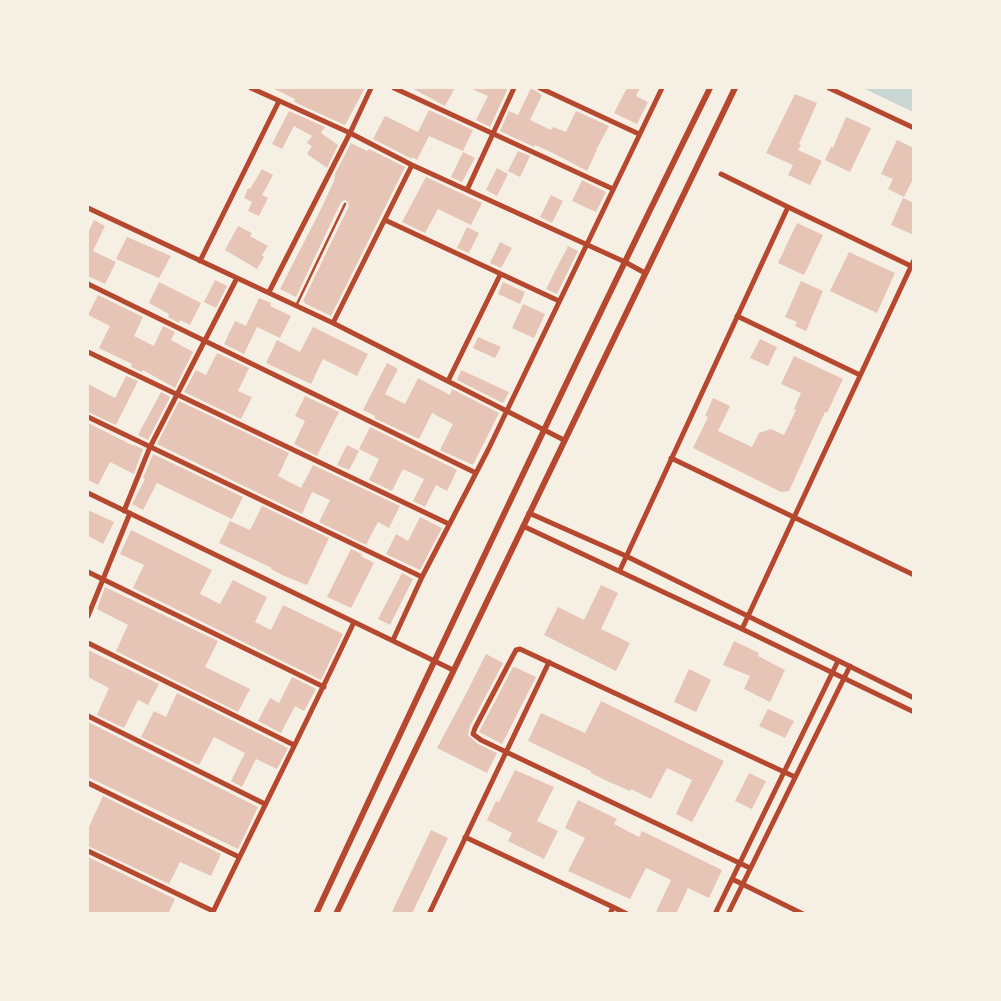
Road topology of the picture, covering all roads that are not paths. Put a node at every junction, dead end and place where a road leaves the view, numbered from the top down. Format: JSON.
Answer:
{"nodes":[{"id":1,"x":251,"y":88,"type":"edge"},
{"id":2,"x":371,"y":88,"type":"edge"},
{"id":3,"x":394,"y":88,"type":"edge"},
{"id":4,"x":514,"y":88,"type":"edge"},
{"id":5,"x":540,"y":88,"type":"edge"},
{"id":6,"x":662,"y":88,"type":"edge"},
{"id":7,"x":710,"y":88,"type":"edge"},
{"id":8,"x":735,"y":88,"type":"edge"},
{"id":9,"x":829,"y":88,"type":"edge"},
{"id":10,"x":279,"y":101,"type":"junction"},
{"id":11,"x":914,"y":128,"type":"edge"},
{"id":12,"x":349,"y":133,"type":"junction"},
{"id":13,"x":493,"y":133,"type":"junction"},
{"id":14,"x":639,"y":134,"type":"junction"},
{"id":15,"x":412,"y":165,"type":"junction"},
{"id":16,"x":720,"y":174,"type":"dead end"},
{"id":17,"x":613,"y":189,"type":"junction"},
{"id":18,"x":467,"y":190,"type":"junction"},
{"id":19,"x":345,"y":204,"type":"dead end"},
{"id":20,"x":788,"y":207,"type":"junction"},
{"id":21,"x":89,"y":209,"type":"edge"},
{"id":22,"x":88,"y":216,"type":"edge"},
{"id":23,"x":385,"y":220,"type":"junction"},
{"id":24,"x":586,"y":244,"type":"junction"},
{"id":25,"x":200,"y":261,"type":"junction"},
{"id":26,"x":625,"y":261,"type":"junction"},
{"id":27,"x":912,"y":263,"type":"edge"},
{"id":28,"x":645,"y":273,"type":"junction"},
{"id":29,"x":500,"y":275,"type":"junction"},
{"id":30,"x":237,"y":278,"type":"junction"},
{"id":31,"x":88,"y":284,"type":"edge"},
{"id":32,"x":269,"y":292,"type":"junction"},
{"id":33,"x":559,"y":301,"type":"junction"},
{"id":34,"x":296,"y":306,"type":"junction"},
{"id":35,"x":737,"y":316,"type":"junction"},
{"id":36,"x":333,"y":323,"type":"junction"},
{"id":37,"x":205,"y":341,"type":"junction"},
{"id":38,"x":88,"y":352,"type":"edge"},
{"id":39,"x":860,"y":375,"type":"junction"},
{"id":40,"x":449,"y":381,"type":"junction"},
{"id":41,"x":178,"y":394,"type":"junction"},
{"id":42,"x":506,"y":410,"type":"junction"},
{"id":43,"x":88,"y":417,"type":"edge"},
{"id":44,"x":545,"y":429,"type":"junction"},
{"id":45,"x":565,"y":440,"type":"junction"},
{"id":46,"x":150,"y":447,"type":"junction"},
{"id":47,"x":671,"y":458,"type":"junction"},
{"id":48,"x":476,"y":473,"type":"junction"},
{"id":49,"x":88,"y":493,"type":"edge"},
{"id":50,"x":127,"y":512,"type":"junction"},
{"id":51,"x":529,"y":513,"type":"junction"},
{"id":52,"x":794,"y":518,"type":"junction"},
{"id":53,"x":449,"y":524,"type":"junction"},
{"id":54,"x":523,"y":526,"type":"junction"},
{"id":55,"x":626,"y":556,"type":"junction"},
{"id":56,"x":620,"y":570,"type":"junction"},
{"id":57,"x":88,"y":572,"type":"edge"},
{"id":58,"x":914,"y":575,"type":"edge"},
{"id":59,"x":422,"y":577,"type":"junction"},
{"id":60,"x":103,"y":579,"type":"junction"},
{"id":61,"x":88,"y":616,"type":"edge"},
{"id":62,"x":748,"y":616,"type":"junction"},
{"id":63,"x":354,"y":622,"type":"junction"},
{"id":64,"x":742,"y":629,"type":"junction"},
{"id":65,"x":393,"y":640,"type":"junction"},
{"id":66,"x":88,"y":643,"type":"edge"},
{"id":67,"x":838,"y":660,"type":"junction"},
{"id":68,"x":434,"y":661,"type":"junction"},
{"id":69,"x":549,"y":662,"type":"junction"},
{"id":70,"x":850,"y":666,"type":"junction"},
{"id":71,"x":453,"y":670,"type":"junction"},
{"id":72,"x":832,"y":672,"type":"junction"},
{"id":73,"x":844,"y":678,"type":"junction"},
{"id":74,"x":324,"y":687,"type":"junction"},
{"id":75,"x":914,"y":698,"type":"edge"},
{"id":76,"x":914,"y":712,"type":"edge"},
{"id":77,"x":88,"y":716,"type":"edge"},
{"id":78,"x":294,"y":745,"type":"junction"},
{"id":79,"x":506,"y":751,"type":"junction"},
{"id":80,"x":783,"y":772,"type":"junction"},
{"id":81,"x":795,"y":777,"type":"junction"},
{"id":82,"x":88,"y":783,"type":"edge"},
{"id":83,"x":265,"y":804,"type":"junction"},
{"id":84,"x":465,"y":837,"type":"junction"},
{"id":85,"x":88,"y":851,"type":"edge"},
{"id":86,"x":239,"y":857,"type":"junction"},
{"id":87,"x":740,"y":863,"type":"junction"},
{"id":88,"x":750,"y":868,"type":"junction"},
{"id":89,"x":732,"y":879,"type":"junction"},
{"id":90,"x":742,"y":884,"type":"junction"},
{"id":91,"x":613,"y":907,"type":"junction"},
{"id":92,"x":212,"y":912,"type":"edge"},
{"id":93,"x":316,"y":914,"type":"edge"},
{"id":94,"x":336,"y":914,"type":"edge"},
{"id":95,"x":429,"y":914,"type":"edge"},
{"id":96,"x":610,"y":914,"type":"edge"},
{"id":97,"x":627,"y":914,"type":"edge"},
{"id":98,"x":715,"y":914,"type":"edge"},
{"id":99,"x":728,"y":914,"type":"edge"},
{"id":100,"x":803,"y":914,"type":"edge"}],
"edges":[{"from":1,"to":10,"type":"street"},
{"from":2,"to":12,"type":"street"},
{"from":3,"to":13,"type":"street"},
{"from":4,"to":13,"type":"street"},
{"from":5,"to":14,"type":"street"},
{"from":6,"to":14,"type":"street"},
{"from":7,"to":26,"type":"street"},
{"from":8,"to":28,"type":"street"},
{"from":9,"to":11,"type":"street"},
{"from":10,"to":12,"type":"street"},
{"from":10,"to":25,"type":"street"},
{"from":12,"to":15,"type":"street"},
{"from":12,"to":32,"type":"street"},
{"from":13,"to":17,"type":"street"},
{"from":13,"to":18,"type":"street"},
{"from":14,"to":17,"type":"street"},
{"from":15,"to":18,"type":"street"},
{"from":15,"to":23,"type":"street"},
{"from":16,"to":20,"type":"street"},
{"from":17,"to":24,"type":"street"},
{"from":18,"to":24,"type":"street"},
{"from":19,"to":34,"type":"lane"},
{"from":20,"to":27,"type":"street"},
{"from":20,"to":35,"type":"street"},
{"from":21,"to":22,"type":"street"},
{"from":21,"to":25,"type":"street"},
{"from":23,"to":29,"type":"street"},
{"from":23,"to":36,"type":"street"},
{"from":24,"to":26,"type":"street"},
{"from":24,"to":33,"type":"street"},
{"from":25,"to":30,"type":"street"},
{"from":26,"to":28,"type":"street"},
{"from":26,"to":44,"type":"street"},
{"from":27,"to":39,"type":"street"},
{"from":28,"to":45,"type":"street"},
{"from":29,"to":33,"type":"street"},
{"from":29,"to":40,"type":"street"},
{"from":30,"to":32,"type":"street"},
{"from":30,"to":37,"type":"street"},
{"from":31,"to":37,"type":"street"},
{"from":32,"to":34,"type":"street"},
{"from":33,"to":42,"type":"street"},
{"from":34,"to":36,"type":"street"},
{"from":35,"to":39,"type":"street"},
{"from":35,"to":47,"type":"street"},
{"from":36,"to":40,"type":"street"},
{"from":37,"to":41,"type":"street"},
{"from":37,"to":48,"type":"street"},
{"from":38,"to":41,"type":"street"},
{"from":39,"to":52,"type":"street"},
{"from":40,"to":42,"type":"street"},
{"from":41,"to":46,"type":"street"},
{"from":41,"to":53,"type":"street"},
{"from":42,"to":44,"type":"street"},
{"from":42,"to":48,"type":"street"},
{"from":43,"to":46,"type":"street"},
{"from":44,"to":45,"type":"street"},
{"from":44,"to":68,"type":"street"},
{"from":45,"to":51,"type":"street"},
{"from":46,"to":50,"type":"street"},
{"from":46,"to":59,"type":"street"},
{"from":47,"to":52,"type":"street"},
{"from":47,"to":55,"type":"street"},
{"from":48,"to":53,"type":"street"},
{"from":49,"to":50,"type":"street"},
{"from":50,"to":60,"type":"street"},
{"from":50,"to":63,"type":"street"},
{"from":51,"to":54,"type":"street"},
{"from":51,"to":55,"type":"street"},
{"from":52,"to":58,"type":"street"},
{"from":52,"to":62,"type":"street"},
{"from":53,"to":59,"type":"street"},
{"from":54,"to":56,"type":"street"},
{"from":54,"to":71,"type":"street"},
{"from":55,"to":56,"type":"street"},
{"from":55,"to":62,"type":"street"},
{"from":56,"to":64,"type":"street"},
{"from":57,"to":60,"type":"street"},
{"from":59,"to":65,"type":"street"},
{"from":60,"to":61,"type":"street"},
{"from":60,"to":74,"type":"street"},
{"from":62,"to":64,"type":"street"},
{"from":62,"to":67,"type":"street"},
{"from":63,"to":65,"type":"street"},
{"from":63,"to":74,"type":"street"},
{"from":64,"to":72,"type":"street"},
{"from":65,"to":68,"type":"street"},
{"from":66,"to":78,"type":"street"},
{"from":67,"to":70,"type":"street"},
{"from":67,"to":72,"type":"street"},
{"from":68,"to":71,"type":"street"},
{"from":68,"to":93,"type":"street"},
{"from":69,"to":79,"type":"street"},
{"from":69,"to":79,"type":"street"},
{"from":69,"to":80,"type":"street"},
{"from":70,"to":73,"type":"street"},
{"from":70,"to":75,"type":"street"},
{"from":71,"to":94,"type":"street"},
{"from":72,"to":73,"type":"street"},
{"from":72,"to":80,"type":"street"},
{"from":73,"to":76,"type":"street"},
{"from":73,"to":81,"type":"street"},
{"from":74,"to":78,"type":"street"},
{"from":77,"to":83,"type":"street"},
{"from":78,"to":83,"type":"street"},
{"from":79,"to":84,"type":"street"},
{"from":79,"to":87,"type":"street"},
{"from":80,"to":81,"type":"street"},
{"from":80,"to":87,"type":"street"},
{"from":81,"to":88,"type":"street"},
{"from":82,"to":86,"type":"street"},
{"from":83,"to":86,"type":"street"},
{"from":84,"to":91,"type":"street"},
{"from":84,"to":95,"type":"street"},
{"from":85,"to":92,"type":"street"},
{"from":86,"to":92,"type":"street"},
{"from":87,"to":88,"type":"street"},
{"from":87,"to":89,"type":"street"},
{"from":88,"to":90,"type":"street"},
{"from":89,"to":90,"type":"street"},
{"from":89,"to":98,"type":"street"},
{"from":90,"to":99,"type":"street"},
{"from":90,"to":100,"type":"street"},
{"from":91,"to":96,"type":"street"},
{"from":91,"to":97,"type":"street"}]}
